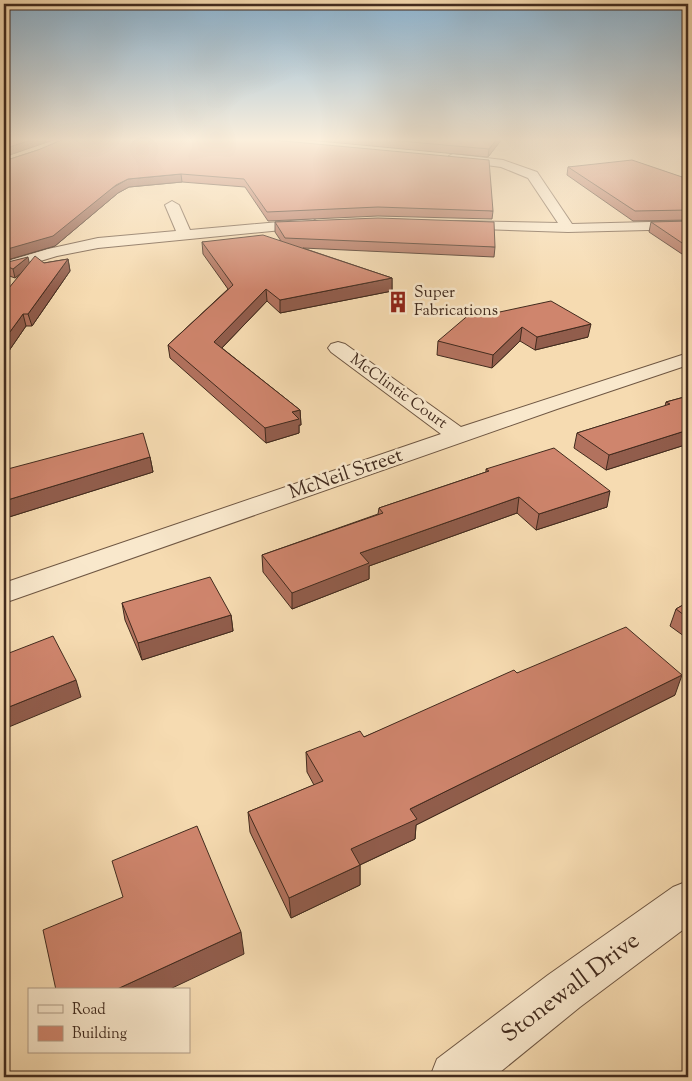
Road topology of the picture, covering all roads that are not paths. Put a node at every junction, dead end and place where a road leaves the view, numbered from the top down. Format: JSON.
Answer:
{"nodes":[{"id":1,"x":543,"y":189,"type":"edge"},
{"id":2,"x":172,"y":205,"type":"dead end"},
{"id":3,"x":331,"y":222,"type":"edge"},
{"id":4,"x":438,"y":224,"type":"edge"},
{"id":5,"x":688,"y":225,"type":"edge"},
{"id":6,"x":568,"y":228,"type":"junction"},
{"id":7,"x":184,"y":234,"type":"junction"},
{"id":8,"x":4,"y":268,"type":"edge"},
{"id":9,"x":338,"y":348,"type":"dead end"},
{"id":10,"x":688,"y":359,"type":"edge"},
{"id":11,"x":458,"y":436,"type":"junction"},
{"id":12,"x":4,"y":593,"type":"edge"},
{"id":13,"x":688,"y":901,"type":"edge"},
{"id":14,"x":454,"y":1077,"type":"edge"}],
"edges":[{"from":1,"to":6,"type":"street"},
{"from":2,"to":7,"type":"street"},
{"from":3,"to":7,"type":"street"},
{"from":4,"to":6,"type":"street"},
{"from":5,"to":6,"type":"street"},
{"from":7,"to":8,"type":"street"},
{"from":9,"to":11,"type":"street","name":"McClintic Court"},
{"from":10,"to":11,"type":"street","name":"McNeil Street"},
{"from":11,"to":12,"type":"street","name":"McNeil Street"},
{"from":13,"to":14,"type":"street","name":"Stonewall Drive"}]}
